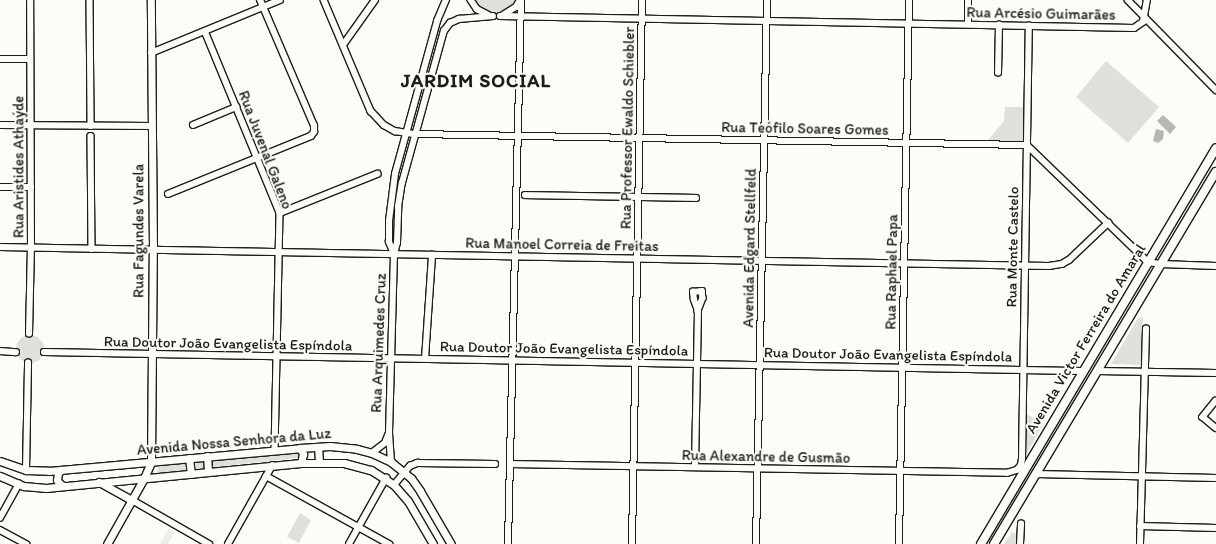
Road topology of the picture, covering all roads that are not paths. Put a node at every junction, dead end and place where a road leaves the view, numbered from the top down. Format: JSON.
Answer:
{"nodes":[{"id":1,"x":30,"y":0,"type":"edge"},
{"id":2,"x":90,"y":0,"type":"edge"},
{"id":3,"x":151,"y":0,"type":"edge"},
{"id":4,"x":260,"y":0,"type":"edge"},
{"id":5,"x":280,"y":0,"type":"edge"},
{"id":6,"x":324,"y":0,"type":"edge"},
{"id":7,"x":375,"y":0,"type":"edge"},
{"id":8,"x":446,"y":0,"type":"edge"},
{"id":9,"x":472,"y":0,"type":"edge"},
{"id":10,"x":521,"y":0,"type":"edge"},
{"id":11,"x":642,"y":0,"type":"edge"},
{"id":12,"x":767,"y":0,"type":"edge"},
{"id":13,"x":909,"y":0,"type":"edge"},
{"id":14,"x":968,"y":0,"type":"edge"},
{"id":15,"x":1128,"y":0,"type":"edge"},
{"id":16,"x":1146,"y":0,"type":"edge"},
{"id":17,"x":263,"y":7,"type":"junction"},
{"id":18,"x":493,"y":16,"type":"junction"},
{"id":19,"x":500,"y":16,"type":"junction"},
{"id":20,"x":521,"y":16,"type":"junction"},
{"id":21,"x":642,"y":19,"type":"junction"},
{"id":22,"x":1145,"y":19,"type":"junction"},
{"id":23,"x":766,"y":21,"type":"junction"},
{"id":24,"x":909,"y":24,"type":"junction"},
{"id":25,"x":968,"y":24,"type":"junction"},
{"id":26,"x":999,"y":25,"type":"junction"},
{"id":27,"x":1029,"y":26,"type":"junction"},
{"id":28,"x":205,"y":31,"type":"junction"},
{"id":29,"x":343,"y":45,"type":"junction"},
{"id":30,"x":151,"y":53,"type":"junction"},
{"id":31,"x":0,"y":59,"type":"edge"},
{"id":32,"x":30,"y":59,"type":"junction"},
{"id":33,"x":998,"y":73,"type":"dead end"},
{"id":34,"x":1216,"y":90,"type":"edge"},
{"id":35,"x":236,"y":107,"type":"junction"},
{"id":36,"x":0,"y":125,"type":"edge"},
{"id":37,"x":31,"y":125,"type":"junction"},
{"id":38,"x":193,"y":125,"type":"dead end"},
{"id":39,"x":91,"y":126,"type":"junction"},
{"id":40,"x":152,"y":126,"type":"junction"},
{"id":41,"x":406,"y":134,"type":"junction"},
{"id":42,"x":415,"y":134,"type":"junction"},
{"id":43,"x":91,"y":136,"type":"dead end"},
{"id":44,"x":518,"y":136,"type":"junction"},
{"id":45,"x":640,"y":138,"type":"junction"},
{"id":46,"x":764,"y":140,"type":"junction"},
{"id":47,"x":906,"y":143,"type":"junction"},
{"id":48,"x":1027,"y":146,"type":"junction"},
{"id":49,"x":1216,"y":148,"type":"edge"},
{"id":50,"x":257,"y":158,"type":"junction"},
{"id":51,"x":1216,"y":172,"type":"edge"},
{"id":52,"x":377,"y":174,"type":"dead end"},
{"id":53,"x":0,"y":187,"type":"edge"},
{"id":54,"x":31,"y":187,"type":"junction"},
{"id":55,"x":168,"y":194,"type":"dead end"},
{"id":56,"x":526,"y":195,"type":"dead end"},
{"id":57,"x":639,"y":197,"type":"junction"},
{"id":58,"x":696,"y":198,"type":"dead end"},
{"id":59,"x":280,"y":213,"type":"junction"},
{"id":60,"x":1108,"y":223,"type":"junction"},
{"id":61,"x":0,"y":247,"type":"edge"},
{"id":62,"x":31,"y":248,"type":"junction"},
{"id":63,"x":92,"y":249,"type":"junction"},
{"id":64,"x":153,"y":250,"type":"junction"},
{"id":65,"x":279,"y":252,"type":"junction"},
{"id":66,"x":394,"y":254,"type":"junction"},
{"id":67,"x":432,"y":255,"type":"junction"},
{"id":68,"x":515,"y":256,"type":"junction"},
{"id":69,"x":638,"y":258,"type":"junction"},
{"id":70,"x":762,"y":261,"type":"junction"},
{"id":71,"x":1148,"y":262,"type":"junction"},
{"id":72,"x":904,"y":263,"type":"junction"},
{"id":73,"x":1161,"y":264,"type":"junction"},
{"id":74,"x":1025,"y":265,"type":"junction"},
{"id":75,"x":1216,"y":266,"type":"edge"},
{"id":76,"x":698,"y":311,"type":"dead end"},
{"id":77,"x":1146,"y":329,"type":"dead end"},
{"id":78,"x":29,"y":334,"type":"dead end"},
{"id":79,"x":0,"y":352,"type":"edge"},
{"id":80,"x":16,"y":352,"type":"dead end"},
{"id":81,"x":44,"y":352,"type":"dead end"},
{"id":82,"x":152,"y":354,"type":"junction"},
{"id":83,"x":277,"y":356,"type":"junction"},
{"id":84,"x":391,"y":358,"type":"junction"},
{"id":85,"x":425,"y":359,"type":"junction"},
{"id":86,"x":513,"y":360,"type":"junction"},
{"id":87,"x":28,"y":363,"type":"dead end"},
{"id":88,"x":636,"y":363,"type":"junction"},
{"id":89,"x":697,"y":364,"type":"junction"},
{"id":90,"x":760,"y":365,"type":"junction"},
{"id":91,"x":902,"y":367,"type":"junction"},
{"id":92,"x":1022,"y":370,"type":"junction"},
{"id":93,"x":1084,"y":370,"type":"junction"},
{"id":94,"x":1098,"y":371,"type":"junction"},
{"id":95,"x":1144,"y":372,"type":"junction"},
{"id":96,"x":1216,"y":373,"type":"edge"},
{"id":97,"x":1216,"y":401,"type":"edge"},
{"id":98,"x":1216,"y":428,"type":"edge"},
{"id":99,"x":389,"y":433,"type":"junction"},
{"id":100,"x":318,"y":447,"type":"junction"},
{"id":101,"x":300,"y":448,"type":"junction"},
{"id":102,"x":275,"y":450,"type":"junction"},
{"id":103,"x":372,"y":453,"type":"junction"},
{"id":104,"x":207,"y":456,"type":"junction"},
{"id":105,"x":189,"y":458,"type":"junction"},
{"id":106,"x":0,"y":461,"type":"edge"},
{"id":107,"x":150,"y":462,"type":"junction"},
{"id":108,"x":319,"y":462,"type":"junction"},
{"id":109,"x":391,"y":462,"type":"junction"},
{"id":110,"x":301,"y":463,"type":"junction"},
{"id":111,"x":495,"y":464,"type":"dead end"},
{"id":112,"x":510,"y":464,"type":"junction"},
{"id":113,"x":272,"y":466,"type":"junction"},
{"id":114,"x":634,"y":466,"type":"junction"},
{"id":115,"x":695,"y":468,"type":"junction"},
{"id":116,"x":1019,"y":468,"type":"joint"},
{"id":117,"x":758,"y":469,"type":"junction"},
{"id":118,"x":26,"y":470,"type":"junction"},
{"id":119,"x":61,"y":470,"type":"junction"},
{"id":120,"x":900,"y":471,"type":"junction"},
{"id":121,"x":208,"y":472,"type":"junction"},
{"id":122,"x":405,"y":472,"type":"junction"},
{"id":123,"x":191,"y":474,"type":"junction"},
{"id":124,"x":1036,"y":474,"type":"junction"},
{"id":125,"x":0,"y":476,"type":"edge"},
{"id":126,"x":266,"y":476,"type":"junction"},
{"id":127,"x":1141,"y":477,"type":"junction"},
{"id":128,"x":144,"y":478,"type":"junction"},
{"id":129,"x":386,"y":478,"type":"junction"},
{"id":130,"x":1216,"y":478,"type":"edge"},
{"id":131,"x":99,"y":482,"type":"junction"},
{"id":132,"x":19,"y":484,"type":"junction"},
{"id":133,"x":394,"y":485,"type":"junction"},
{"id":134,"x":64,"y":486,"type":"junction"},
{"id":135,"x":132,"y":500,"type":"junction"},
{"id":136,"x":0,"y":518,"type":"edge"},
{"id":137,"x":1021,"y":524,"type":"dead end"},
{"id":138,"x":1140,"y":526,"type":"junction"},
{"id":139,"x":358,"y":527,"type":"junction"},
{"id":140,"x":1216,"y":528,"type":"edge"},
{"id":141,"x":0,"y":530,"type":"edge"},
{"id":142,"x":26,"y":544,"type":"edge"},
{"id":143,"x":107,"y":544,"type":"edge"},
{"id":144,"x":209,"y":544,"type":"edge"},
{"id":145,"x":228,"y":544,"type":"edge"},
{"id":146,"x":349,"y":544,"type":"edge"},
{"id":147,"x":388,"y":544,"type":"edge"},
{"id":148,"x":433,"y":544,"type":"edge"},
{"id":149,"x":451,"y":544,"type":"edge"},
{"id":150,"x":508,"y":544,"type":"edge"},
{"id":151,"x":632,"y":544,"type":"edge"},
{"id":152,"x":756,"y":544,"type":"edge"},
{"id":153,"x":899,"y":544,"type":"edge"},
{"id":154,"x":981,"y":544,"type":"edge"},
{"id":155,"x":994,"y":544,"type":"edge"},
{"id":156,"x":1020,"y":544,"type":"edge"},
{"id":157,"x":1140,"y":544,"type":"edge"}],
"edges":[{"from":1,"to":32,"type":"street","name":"Rua Aristides Athaýde"},
{"from":2,"to":39,"type":"street"},
{"from":3,"to":30,"type":"main road","name":"Rua Fagundes Varela"},
{"from":4,"to":17,"type":"street"},
{"from":5,"to":17,"type":"street"},
{"from":6,"to":29,"type":"street"},
{"from":7,"to":29,"type":"street"},
{"from":8,"to":41,"type":"street"},
{"from":9,"to":18,"type":"street"},
{"from":10,"to":19,"type":"street"},
{"from":10,"to":20,"type":"street"},
{"from":11,"to":21,"type":"street","name":"Rua Professor Ewaldo Schiebler"},
{"from":12,"to":23,"type":"street","name":"Avenida Edgard Stellfeld"},
{"from":13,"to":24,"type":"street","name":"Rua Raphael Papa"},
{"from":14,"to":25,"type":"street"},
{"from":15,"to":22,"type":"street"},
{"from":16,"to":22,"type":"street"},
{"from":17,"to":28,"type":"street"},
{"from":17,"to":50,"type":"street"},
{"from":18,"to":19,"type":"street","name":"Rua Arcésio Guimarães"},
{"from":18,"to":42,"type":"street","name":"Rua Arcésio Guimarães"},
{"from":19,"to":20,"type":"street","name":"Rua Arcésio Guimarães"},
{"from":20,"to":21,"type":"street","name":"Rua Arcésio Guimarães"},
{"from":20,"to":44,"type":"street"},
{"from":21,"to":23,"type":"street","name":"Rua Arcésio Guimarães"},
{"from":21,"to":45,"type":"street","name":"Rua Professor Ewaldo Schiebler"},
{"from":22,"to":27,"type":"street","name":"Rua Arcésio Guimarães"},
{"from":22,"to":34,"type":"street"},
{"from":23,"to":24,"type":"street","name":"Rua Arcésio Guimarães"},
{"from":23,"to":46,"type":"street","name":"Avenida Edgard Stellfeld"},
{"from":24,"to":25,"type":"street","name":"Rua Arcésio Guimarães"},
{"from":24,"to":47,"type":"street","name":"Rua Raphael Papa"},
{"from":25,"to":26,"type":"street","name":"Rua Arcésio Guimarães"},
{"from":26,"to":27,"type":"street","name":"Rua Arcésio Guimarães"},
{"from":26,"to":33,"type":"street"},
{"from":27,"to":48,"type":"street","name":"Rua Monte Castelo"},
{"from":28,"to":30,"type":"street"},
{"from":28,"to":35,"type":"street","name":"Rua Juvenal Galeno"},
{"from":29,"to":41,"type":"street"},
{"from":30,"to":40,"type":"main road","name":"Rua Fagundes Varela"},
{"from":31,"to":32,"type":"street"},
{"from":32,"to":37,"type":"street","name":"Rua Aristides Athaýde"},
{"from":35,"to":38,"type":"street"},
{"from":35,"to":50,"type":"street","name":"Rua Juvenal Galeno"},
{"from":36,"to":37,"type":"street"},
{"from":37,"to":39,"type":"street"},
{"from":37,"to":54,"type":"street","name":"Rua Aristides Athaýde"},
{"from":39,"to":40,"type":"street"},
{"from":40,"to":64,"type":"main road","name":"Rua Fagundes Varela"},
{"from":41,"to":42,"type":"street","name":"Rua Teófilo Soares Gomes"},
{"from":41,"to":66,"type":"street"},
{"from":42,"to":44,"type":"street","name":"Rua Teófilo Soares Gomes"},
{"from":42,"to":66,"type":"street","name":"Rua Arcésio Guimarães"},
{"from":43,"to":63,"type":"street"},
{"from":44,"to":45,"type":"street","name":"Rua Teófilo Soares Gomes"},
{"from":44,"to":68,"type":"street"},
{"from":45,"to":46,"type":"street","name":"Rua Teófilo Soares Gomes"},
{"from":45,"to":57,"type":"street","name":"Rua Professor Ewaldo Schiebler"},
{"from":46,"to":47,"type":"street","name":"Rua Teófilo Soares Gomes"},
{"from":46,"to":70,"type":"street","name":"Avenida Edgard Stellfeld"},
{"from":47,"to":48,"type":"street","name":"Rua Teófilo Soares Gomes"},
{"from":47,"to":72,"type":"street","name":"Rua Raphael Papa"},
{"from":48,"to":60,"type":"street"},
{"from":48,"to":74,"type":"street","name":"Rua Monte Castelo"},
{"from":49,"to":71,"type":"highway","name":"Avenida Victor Ferreira do Amaral"},
{"from":50,"to":55,"type":"street"},
{"from":50,"to":59,"type":"street","name":"Rua Juvenal Galeno"},
{"from":51,"to":73,"type":"highway","name":"Avenida Victor Ferreira do Amaral"},
{"from":52,"to":59,"type":"street"},
{"from":53,"to":54,"type":"street"},
{"from":54,"to":62,"type":"street","name":"Rua Aristides Athaýde"},
{"from":56,"to":57,"type":"street"},
{"from":57,"to":58,"type":"street"},
{"from":57,"to":69,"type":"street","name":"Rua Professor Ewaldo Schiebler"},
{"from":59,"to":65,"type":"street","name":"Rua Juvenal Galeno"},
{"from":60,"to":71,"type":"street"},
{"from":60,"to":74,"type":"street","name":"Rua Manoel Correia de Freitas"},
{"from":61,"to":62,"type":"street","name":"Rua Manoel Correia de Freitas"},
{"from":62,"to":63,"type":"street","name":"Rua Manoel Correia de Freitas"},
{"from":62,"to":78,"type":"street","name":"Rua Aristides Athaýde"},
{"from":63,"to":64,"type":"street","name":"Rua Manoel Correia de Freitas"},
{"from":64,"to":65,"type":"street","name":"Rua Manoel Correia de Freitas"},
{"from":64,"to":82,"type":"main road","name":"Rua Fagundes Varela"},
{"from":65,"to":66,"type":"street","name":"Rua Manoel Correia de Freitas"},
{"from":65,"to":83,"type":"street","name":"Rua Juvenal Galeno"},
{"from":66,"to":67,"type":"street","name":"Rua Manoel Correia de Freitas"},
{"from":66,"to":84,"type":"street","name":"Rua Arquimedes Cruz"},
{"from":67,"to":68,"type":"street","name":"Rua Manoel Correia de Freitas"},
{"from":67,"to":85,"type":"street"},
{"from":68,"to":69,"type":"street","name":"Rua Manoel Correia de Freitas"},
{"from":68,"to":86,"type":"street"},
{"from":69,"to":70,"type":"street","name":"Rua Manoel Correia de Freitas"},
{"from":69,"to":88,"type":"street","name":"Rua Professor Ewaldo Schiebler"},
{"from":70,"to":72,"type":"street","name":"Rua Manoel Correia de Freitas"},
{"from":70,"to":90,"type":"street","name":"Avenida Edgard Stellfeld"},
{"from":71,"to":73,"type":"street"},
{"from":71,"to":93,"type":"highway","name":"Avenida Victor Ferreira do Amaral"},
{"from":72,"to":74,"type":"street","name":"Rua Manoel Correia de Freitas"},
{"from":72,"to":91,"type":"street","name":"Rua Raphael Papa"},
{"from":73,"to":75,"type":"street"},
{"from":73,"to":94,"type":"highway","name":"Avenida Victor Ferreira do Amaral"},
{"from":74,"to":92,"type":"street","name":"Rua Monte Castelo"},
{"from":76,"to":89,"type":"street"},
{"from":77,"to":95,"type":"street"},
{"from":79,"to":80,"type":"street"},
{"from":81,"to":82,"type":"street","name":"Rua Doutor João Evangelista Espíndola"},
{"from":82,"to":83,"type":"street","name":"Rua Doutor João Evangelista Espíndola"},
{"from":82,"to":107,"type":"main road","name":"Rua Fagundes Varela"},
{"from":83,"to":84,"type":"street","name":"Rua Doutor João Evangelista Espíndola"},
{"from":83,"to":102,"type":"street","name":"Rua Juvenal Galeno"},
{"from":84,"to":85,"type":"street","name":"Rua Doutor João Evangelista Espíndola"},
{"from":84,"to":99,"type":"street","name":"Rua Arquimedes Cruz"},
{"from":85,"to":86,"type":"street","name":"Rua Doutor João Evangelista Espíndola"},
{"from":86,"to":88,"type":"street","name":"Rua Doutor João Evangelista Espíndola"},
{"from":86,"to":112,"type":"street"},
{"from":87,"to":118,"type":"street"},
{"from":88,"to":89,"type":"street","name":"Rua Doutor João Evangelista Espíndola"},
{"from":88,"to":114,"type":"street","name":"Rua Professor Ewaldo Schiebler"},
{"from":89,"to":90,"type":"street","name":"Rua Doutor João Evangelista Espíndola"},
{"from":89,"to":115,"type":"street"},
{"from":90,"to":91,"type":"street","name":"Rua Doutor João Evangelista Espíndola"},
{"from":90,"to":117,"type":"street","name":"Avenida Edgard Stellfeld"},
{"from":91,"to":92,"type":"street","name":"Rua Doutor João Evangelista Espíndola"},
{"from":91,"to":120,"type":"street","name":"Rua Raphael Papa"},
{"from":92,"to":93,"type":"street","name":"Rua Doutor João Evangelista Espíndola"},
{"from":92,"to":116,"type":"street","name":"Rua Monte Castelo"},
{"from":93,"to":154,"type":"highway","name":"Avenida Victor Ferreira do Amaral"},
{"from":94,"to":95,"type":"street"},
{"from":94,"to":124,"type":"highway","name":"Avenida Victor Ferreira do Amaral"},
{"from":95,"to":96,"type":"street"},
{"from":95,"to":127,"type":"street"},
{"from":97,"to":98,"type":"street"},
{"from":99,"to":103,"type":"street","name":"Rua Arquimedes Cruz"},
{"from":99,"to":109,"type":"street","name":"Rua Arquimedes Cruz"},
{"from":100,"to":101,"type":"main road","name":"Avenida Nossa Senhora da Luz"},
{"from":100,"to":103,"type":"main road","name":"Avenida Nossa Senhora da Luz"},
{"from":100,"to":108,"type":"main road"},
{"from":101,"to":102,"type":"main road","name":"Avenida Nossa Senhora da Luz"},
{"from":101,"to":110,"type":"main road"},
{"from":102,"to":104,"type":"main road","name":"Avenida Nossa Senhora da Luz"},
{"from":103,"to":109,"type":"main road","name":"Avenida Nossa Senhora da Luz"},
{"from":104,"to":105,"type":"main road","name":"Avenida Nossa Senhora da Luz"},
{"from":104,"to":121,"type":"main road"},
{"from":105,"to":107,"type":"main road","name":"Avenida Nossa Senhora da Luz"},
{"from":105,"to":123,"type":"main road"},
{"from":106,"to":118,"type":"main road","name":"Avenida Nossa Senhora da Luz"},
{"from":107,"to":119,"type":"main road","name":"Avenida Nossa Senhora da Luz"},
{"from":107,"to":128,"type":"main road","name":"Rua Fagundes Varela"},
{"from":108,"to":110,"type":"main road","name":"Avenida Nossa Senhora da Luz"},
{"from":108,"to":129,"type":"main road","name":"Avenida Nossa Senhora da Luz"},
{"from":109,"to":122,"type":"main road","name":"Avenida Nossa Senhora da Luz"},
{"from":110,"to":113,"type":"main road","name":"Avenida Nossa Senhora da Luz"},
{"from":111,"to":122,"type":"street"},
{"from":112,"to":114,"type":"street","name":"Rua Alexandre de Gusmão"},
{"from":112,"to":150,"type":"street"},
{"from":113,"to":121,"type":"main road","name":"Avenida Nossa Senhora da Luz"},
{"from":113,"to":126,"type":"street"},
{"from":114,"to":115,"type":"street","name":"Rua Alexandre de Gusmão"},
{"from":114,"to":151,"type":"street","name":"Rua Professor Ewaldo Schiebler"},
{"from":115,"to":117,"type":"street","name":"Rua Alexandre de Gusmão"},
{"from":116,"to":120,"type":"street","name":"Rua Alexandre de Gusmão"},
{"from":117,"to":120,"type":"street","name":"Rua Alexandre de Gusmão"},
{"from":117,"to":152,"type":"street","name":"Avenida Edgard Stellfeld"},
{"from":118,"to":119,"type":"main road","name":"Avenida Nossa Senhora da Luz"},
{"from":119,"to":134,"type":"main road"},
{"from":120,"to":153,"type":"street","name":"Rua Raphael Papa"},
{"from":121,"to":123,"type":"main road","name":"Avenida Nossa Senhora da Luz"},
{"from":122,"to":133,"type":"street"},
{"from":122,"to":149,"type":"main road","name":"Avenida Nossa Senhora da Luz"},
{"from":123,"to":128,"type":"main road","name":"Avenida Nossa Senhora da Luz"},
{"from":124,"to":127,"type":"street"},
{"from":124,"to":155,"type":"highway","name":"Avenida Victor Ferreira do Amaral"},
{"from":125,"to":132,"type":"main road","name":"Avenida Nossa Senhora da Luz"},
{"from":126,"to":139,"type":"street"},
{"from":126,"to":145,"type":"street"},
{"from":127,"to":130,"type":"street"},
{"from":127,"to":138,"type":"street"},
{"from":128,"to":131,"type":"main road","name":"Avenida Nossa Senhora da Luz"},
{"from":128,"to":135,"type":"main road","name":"Rua Fagundes Varela"},
{"from":129,"to":133,"type":"main road","name":"Avenida Nossa Senhora da Luz"},
{"from":129,"to":139,"type":"street"},
{"from":131,"to":134,"type":"main road","name":"Avenida Nossa Senhora da Luz"},
{"from":131,"to":135,"type":"main road"},
{"from":132,"to":134,"type":"main road","name":"Avenida Nossa Senhora da Luz"},
{"from":132,"to":136,"type":"street"},
{"from":133,"to":148,"type":"main road","name":"Avenida Nossa Senhora da Luz"},
{"from":135,"to":143,"type":"main road","name":"Rua Fagundes Varela"},
{"from":135,"to":144,"type":"street"},
{"from":137,"to":156,"type":"street"},
{"from":138,"to":140,"type":"street"},
{"from":138,"to":157,"type":"street"},
{"from":139,"to":146,"type":"street"},
{"from":139,"to":147,"type":"street"},
{"from":141,"to":142,"type":"street"}]}
